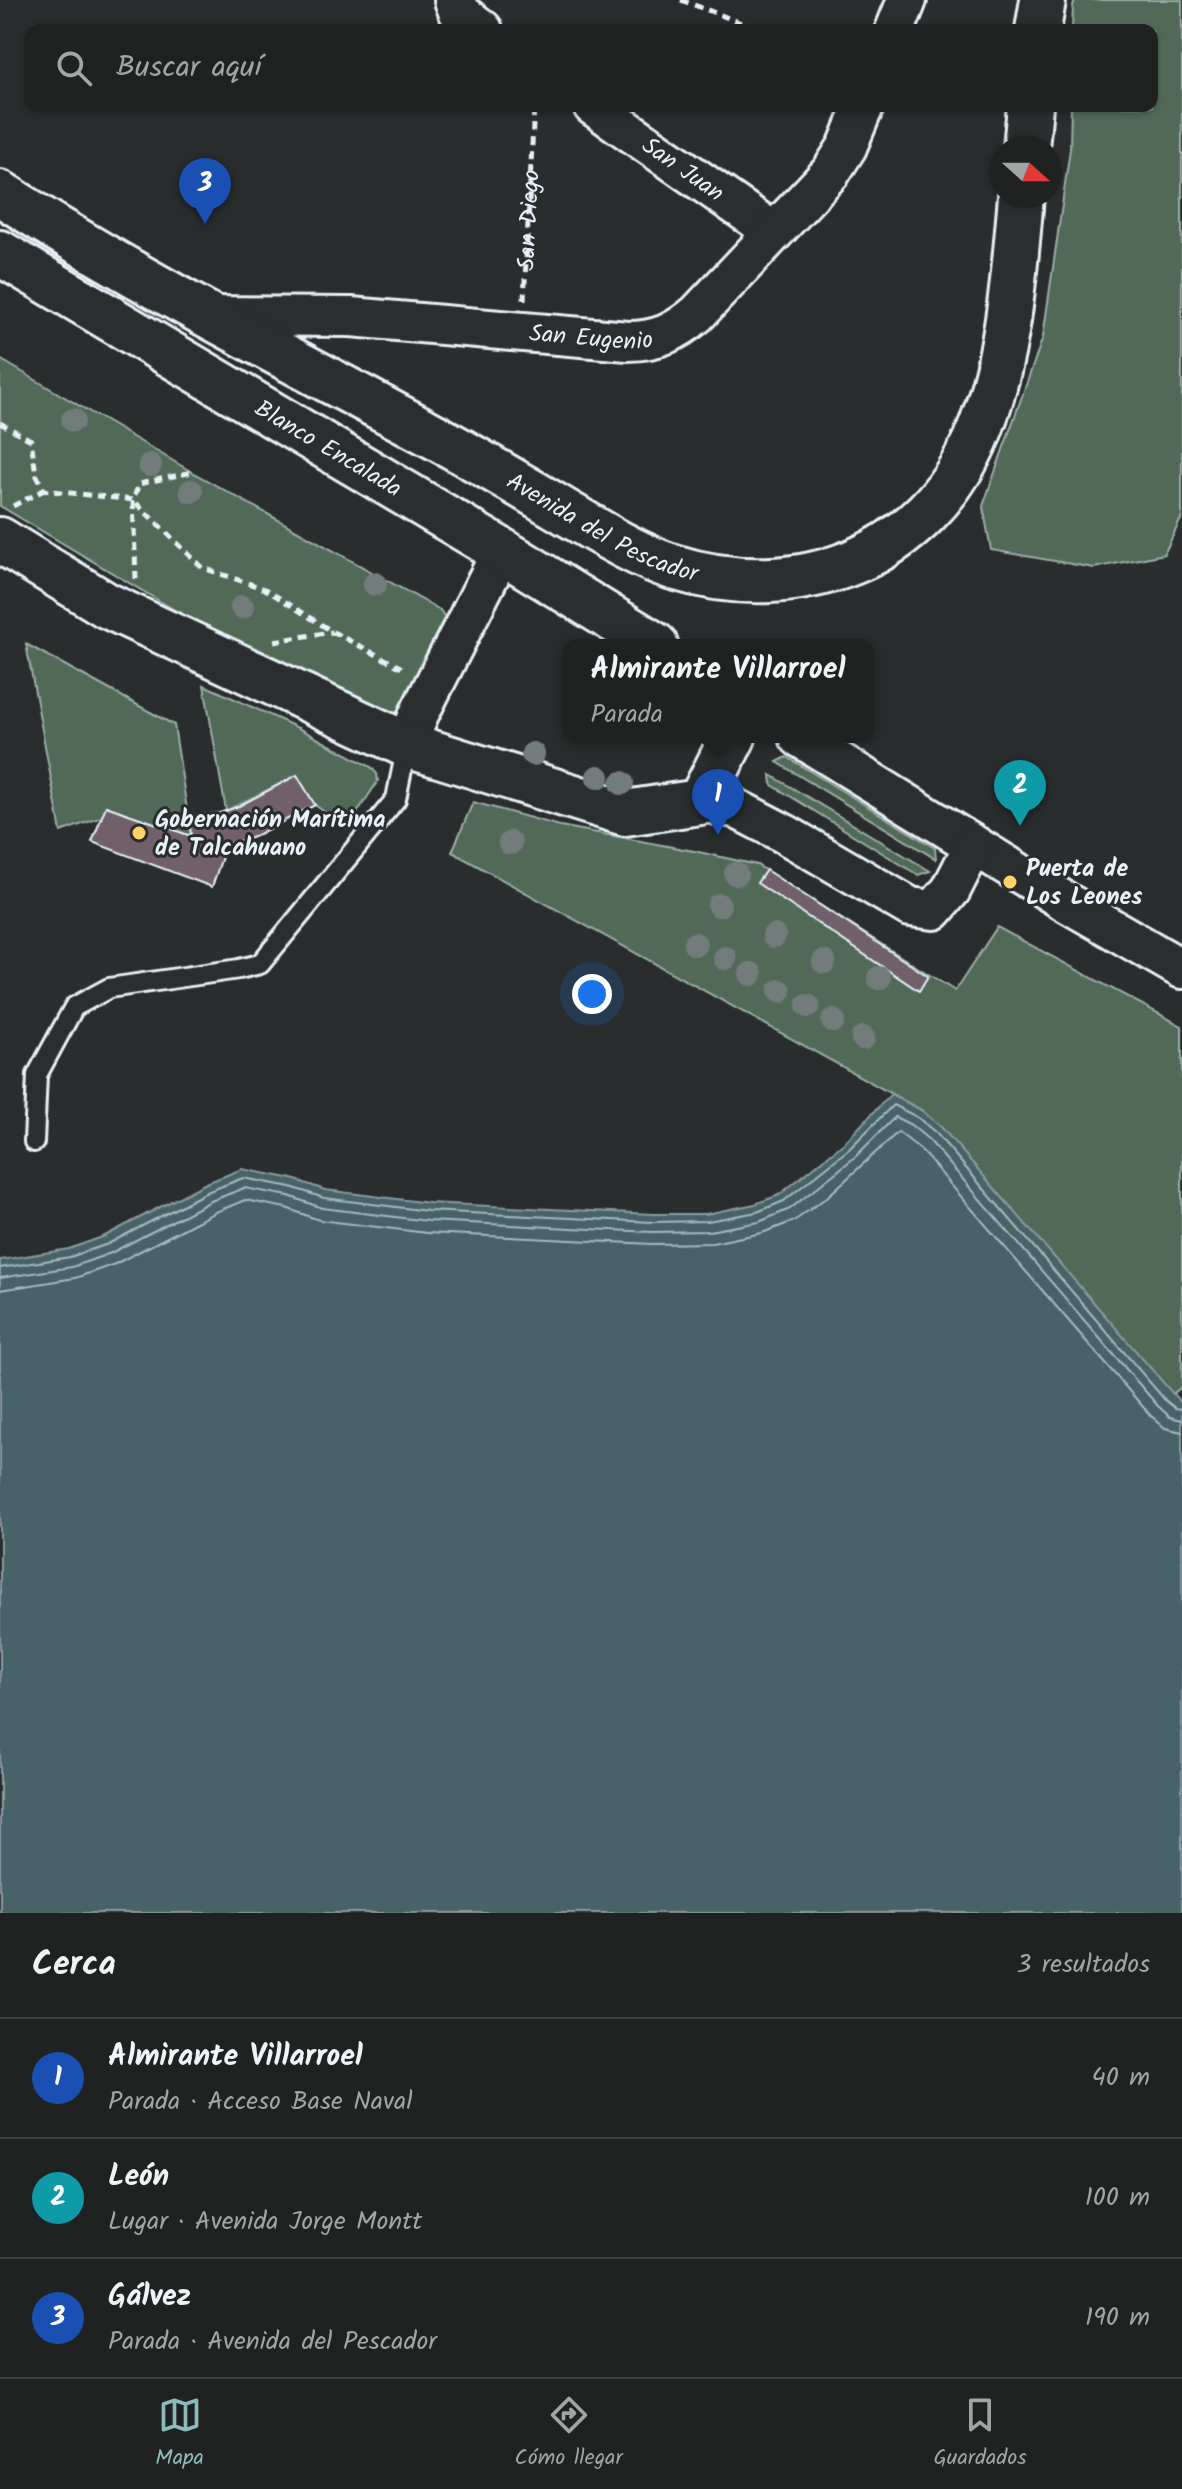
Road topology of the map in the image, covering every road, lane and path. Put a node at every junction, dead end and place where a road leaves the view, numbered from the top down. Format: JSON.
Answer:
{"nodes":[{"id":1,"x":684,"y":0,"type":"edge"},
{"id":2,"x":907,"y":0,"type":"edge"},
{"id":3,"x":1043,"y":0,"type":"edge"},
{"id":4,"x":454,"y":1,"type":"edge"},
{"id":5,"x":475,"y":24,"type":"edge"},
{"id":6,"x":745,"y":24,"type":"edge"},
{"id":7,"x":897,"y":24,"type":"edge"},
{"id":8,"x":1039,"y":24,"type":"edge"},
{"id":9,"x":534,"y":112,"type":"edge"},
{"id":10,"x":602,"y":112,"type":"edge"},
{"id":11,"x":861,"y":112,"type":"edge"},
{"id":12,"x":1029,"y":112,"type":"edge"},
{"id":13,"x":1027,"y":136,"type":"edge"},
{"id":14,"x":0,"y":193,"type":"edge"},
{"id":15,"x":1020,"y":208,"type":"edge"},
{"id":16,"x":774,"y":232,"type":"junction"},
{"id":17,"x":0,"y":253,"type":"edge"},
{"id":18,"x":208,"y":316,"type":"junction"},
{"id":19,"x":522,"y":333,"type":"junction"},
{"id":20,"x":0,"y":423,"type":"edge"},
{"id":21,"x":192,"y":472,"type":"dead end"},
{"id":22,"x":44,"y":490,"type":"junction"},
{"id":23,"x":133,"y":500,"type":"junction"},
{"id":24,"x":6,"y":523,"type":"edge"},
{"id":25,"x":502,"y":551,"type":"junction"},
{"id":26,"x":137,"y":585,"type":"dead end"},
{"id":27,"x":333,"y":632,"type":"junction"},
{"id":28,"x":645,"y":639,"type":"edge"},
{"id":29,"x":271,"y":642,"type":"dead end"},
{"id":30,"x":412,"y":673,"type":"dead end"},
{"id":31,"x":730,"y":743,"type":"edge"},
{"id":32,"x":809,"y":743,"type":"edge"},
{"id":33,"x":407,"y":745,"type":"junction"},
{"id":34,"x":700,"y":802,"type":"junction"},
{"id":35,"x":974,"y":845,"type":"junction"},
{"id":36,"x":1182,"y":969,"type":"edge"},
{"id":37,"x":34,"y":1142,"type":"dead end"}],
"edges":[{"from":1,"to":6,"type":"path"},
{"from":2,"to":7,"type":"street"},
{"from":3,"to":8,"type":"street"},
{"from":4,"to":5,"type":"street"},
{"from":9,"to":19,"type":"path","name":"San Diego"},
{"from":10,"to":16,"type":"street","name":"San Juan"},
{"from":11,"to":16,"type":"street","name":"San Eugenio"},
{"from":12,"to":13,"type":"street"},
{"from":14,"to":18,"type":"street","name":"Avenida del Pescador"},
{"from":15,"to":18,"type":"street","name":"Avenida del Pescador"},
{"from":16,"to":19,"type":"street","name":"San Eugenio"},
{"from":17,"to":25,"type":"street","name":"Blanco Encalada"},
{"from":18,"to":19,"type":"street","name":"San Eugenio"},
{"from":20,"to":22,"type":"path"},
{"from":21,"to":23,"type":"path"},
{"from":22,"to":23,"type":"path"},
{"from":22,"to":24,"type":"path"},
{"from":23,"to":26,"type":"path"},
{"from":23,"to":27,"type":"path"},
{"from":24,"to":33,"type":"street"},
{"from":25,"to":28,"type":"street","name":"Blanco Encalada"},
{"from":25,"to":33,"type":"street"},
{"from":27,"to":29,"type":"path"},
{"from":27,"to":30,"type":"path"},
{"from":31,"to":34,"type":"street"},
{"from":32,"to":35,"type":"street"},
{"from":33,"to":34,"type":"street"},
{"from":33,"to":37,"type":"lane"},
{"from":34,"to":35,"type":"street"},
{"from":35,"to":36,"type":"street"}]}
